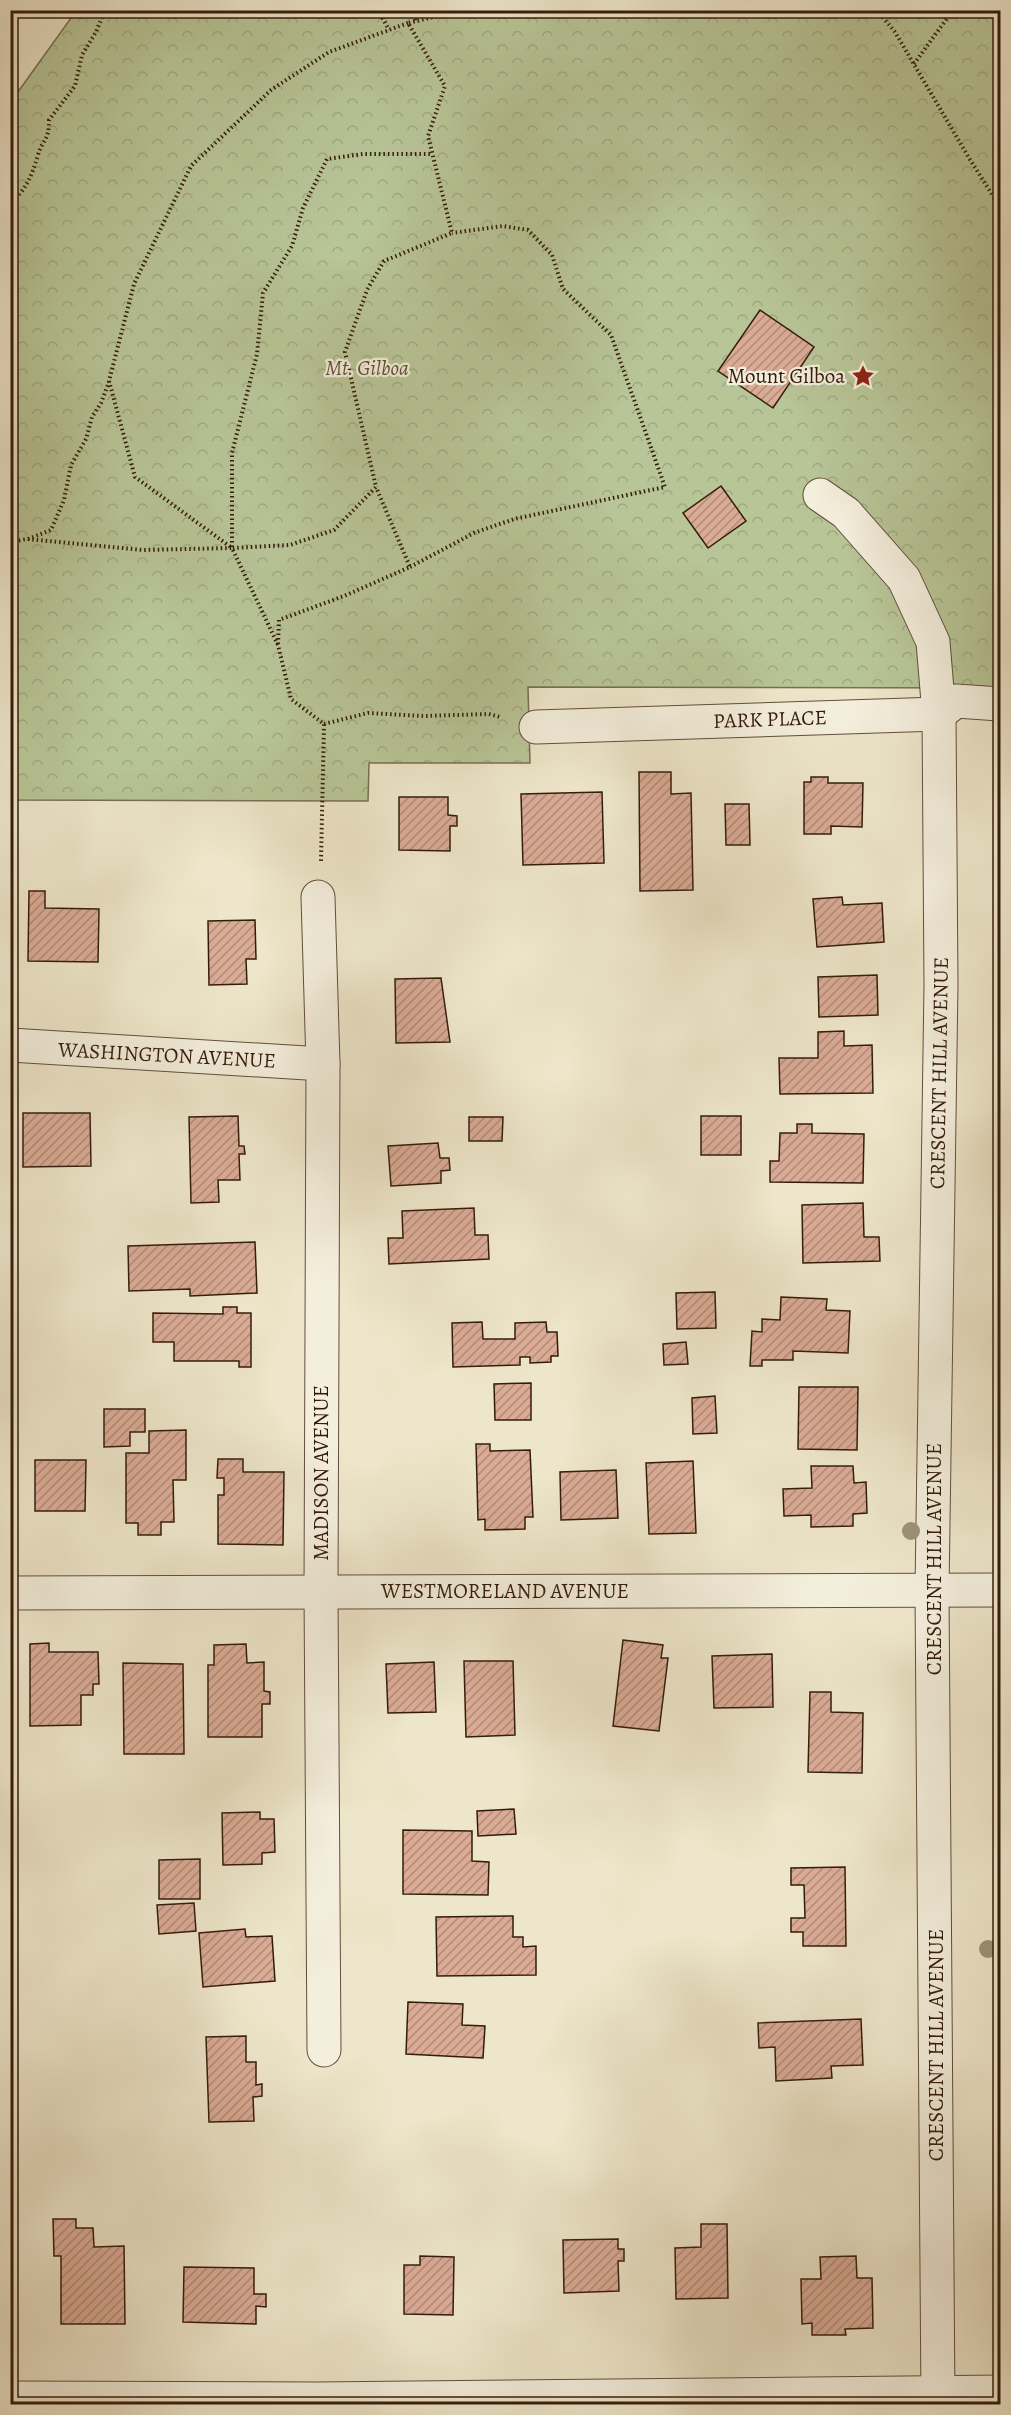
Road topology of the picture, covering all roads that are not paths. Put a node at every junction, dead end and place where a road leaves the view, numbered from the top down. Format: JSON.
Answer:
{"nodes":[{"id":1,"x":820,"y":495,"type":"dead end"},
{"id":2,"x":1000,"y":704,"type":"edge"},
{"id":3,"x":939,"y":714,"type":"junction"},
{"id":4,"x":536,"y":727,"type":"road end"},
{"id":5,"x":318,"y":897,"type":"road end"},
{"id":6,"x":10,"y":1045,"type":"edge"},
{"id":7,"x":323,"y":1064,"type":"junction"},
{"id":8,"x":932,"y":1590,"type":"junction"},
{"id":9,"x":1000,"y":1590,"type":"edge"},
{"id":10,"x":321,"y":1591,"type":"junction"},
{"id":11,"x":10,"y":1593,"type":"edge"},
{"id":12,"x":324,"y":2050,"type":"dead end"},
{"id":13,"x":1000,"y":2392,"type":"edge"},
{"id":14,"x":10,"y":2398,"type":"edge"},
{"id":15,"x":938,"y":2398,"type":"edge"},
{"id":16,"x":315,"y":2402,"type":"edge"}],
"edges":[{"from":1,"to":3,"type":"street","name":"CRESCENT HILL AVENUE"},
{"from":2,"to":3,"type":"street","name":"PARK PLACE"},
{"from":3,"to":4,"type":"street","name":"PARK PLACE"},
{"from":3,"to":8,"type":"street","name":"CRESCENT HILL AVENUE"},
{"from":5,"to":7,"type":"street","name":"MADISON AVENUE"},
{"from":6,"to":7,"type":"street","name":"WASHINGTON AVENUE"},
{"from":7,"to":10,"type":"street","name":"MADISON AVENUE"},
{"from":8,"to":9,"type":"street","name":"WESTMORELAND AVENUE"},
{"from":8,"to":10,"type":"street","name":"WESTMORELAND AVENUE"},
{"from":8,"to":15,"type":"street","name":"CRESCENT HILL AVENUE"},
{"from":10,"to":11,"type":"street","name":"WESTMORELAND AVENUE"},
{"from":10,"to":12,"type":"street","name":"MADISON AVENUE"},
{"from":13,"to":15,"type":"street"},
{"from":14,"to":16,"type":"street"},
{"from":15,"to":16,"type":"street"}]}
